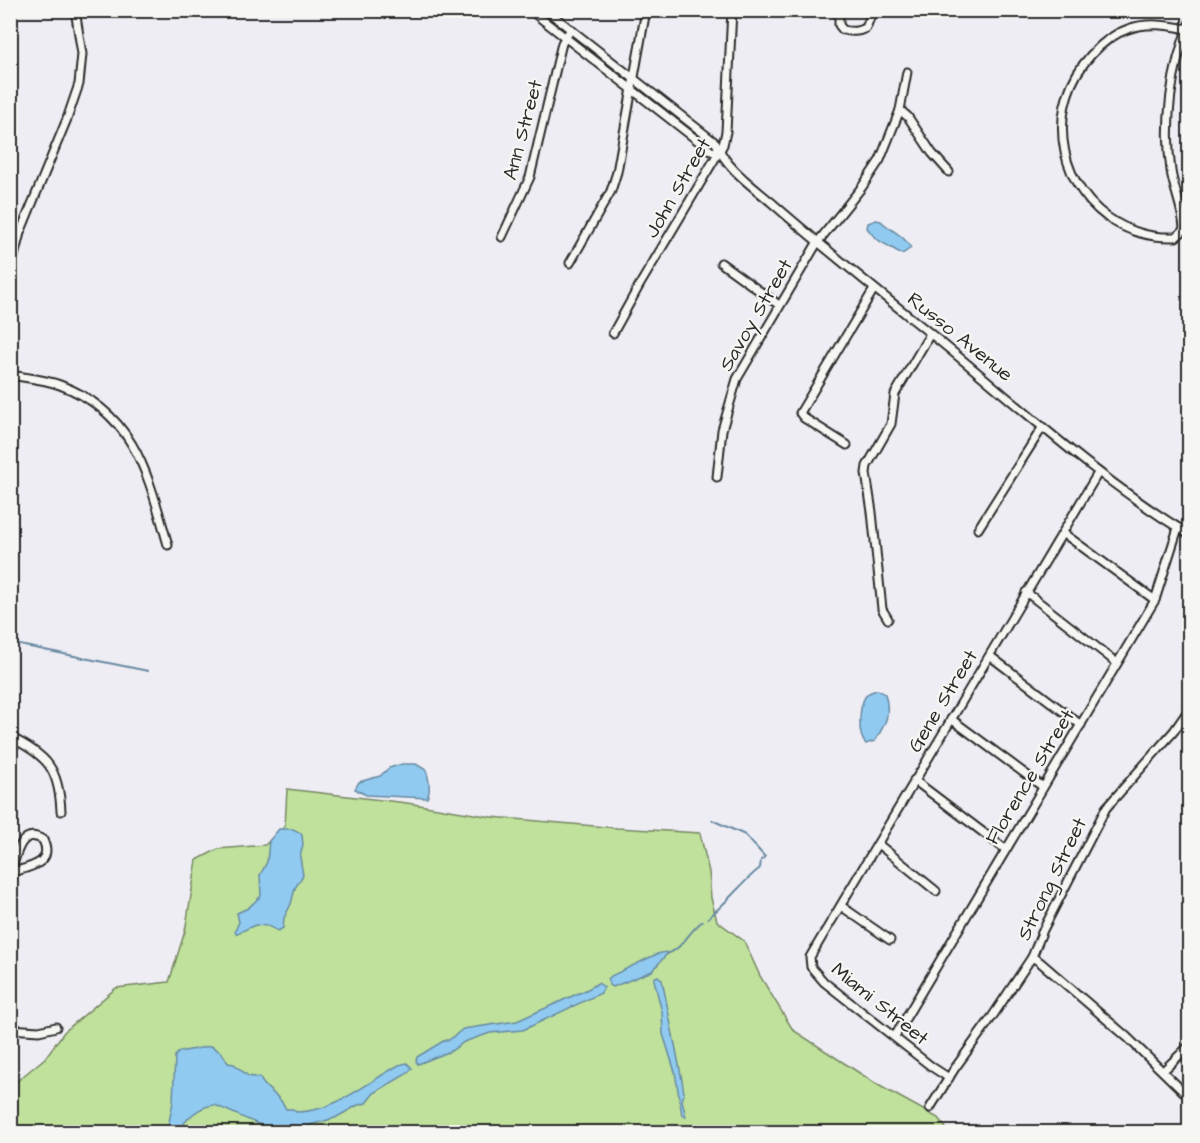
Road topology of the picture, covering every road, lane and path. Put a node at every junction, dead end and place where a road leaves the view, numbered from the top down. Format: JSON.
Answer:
{"nodes":[{"id":1,"x":75,"y":10,"type":"edge"},
{"id":2,"x":530,"y":10,"type":"edge"},
{"id":3,"x":546,"y":10,"type":"edge"},
{"id":4,"x":646,"y":10,"type":"edge"},
{"id":5,"x":732,"y":10,"type":"edge"},
{"id":6,"x":839,"y":10,"type":"edge"},
{"id":7,"x":873,"y":10,"type":"edge"},
{"id":8,"x":1188,"y":26,"type":"edge"},
{"id":9,"x":571,"y":29,"type":"junction"},
{"id":10,"x":565,"y":37,"type":"junction"},
{"id":11,"x":907,"y":72,"type":"dead end"},
{"id":12,"x":634,"y":79,"type":"junction"},
{"id":13,"x":632,"y":89,"type":"junction"},
{"id":14,"x":900,"y":110,"type":"junction"},
{"id":15,"x":720,"y":153,"type":"junction"},
{"id":16,"x":949,"y":172,"type":"dead end"},
{"id":17,"x":502,"y":237,"type":"dead end"},
{"id":18,"x":817,"y":243,"type":"junction"},
{"id":19,"x":570,"y":263,"type":"dead end"},
{"id":20,"x":721,"y":263,"type":"dead end"},
{"id":21,"x":10,"y":272,"type":"edge"},
{"id":22,"x":874,"y":289,"type":"junction"},
{"id":23,"x":779,"y":305,"type":"junction"},
{"id":24,"x":613,"y":333,"type":"dead end"},
{"id":25,"x":930,"y":334,"type":"junction"},
{"id":26,"x":10,"y":375,"type":"edge"},
{"id":27,"x":1042,"y":428,"type":"junction"},
{"id":28,"x":847,"y":445,"type":"dead end"},
{"id":29,"x":1098,"y":472,"type":"junction"},
{"id":30,"x":717,"y":477,"type":"dead end"},
{"id":31,"x":1178,"y":528,"type":"junction"},
{"id":32,"x":978,"y":529,"type":"dead end"},
{"id":33,"x":1063,"y":533,"type":"junction"},
{"id":34,"x":1190,"y":535,"type":"edge"},
{"id":35,"x":168,"y":544,"type":"dead end"},
{"id":36,"x":1026,"y":592,"type":"junction"},
{"id":37,"x":1155,"y":600,"type":"junction"},
{"id":38,"x":888,"y":619,"type":"dead end"},
{"id":39,"x":990,"y":656,"type":"junction"},
{"id":40,"x":1117,"y":663,"type":"junction"},
{"id":41,"x":1189,"y":709,"type":"edge"},
{"id":42,"x":951,"y":719,"type":"junction"},
{"id":43,"x":1081,"y":725,"type":"junction"},
{"id":44,"x":10,"y":737,"type":"edge"},
{"id":45,"x":914,"y":780,"type":"junction"},
{"id":46,"x":1044,"y":787,"type":"junction"},
{"id":47,"x":61,"y":811,"type":"dead end"},
{"id":48,"x":878,"y":844,"type":"junction"},
{"id":49,"x":1005,"y":849,"type":"junction"},
{"id":50,"x":11,"y":873,"type":"edge"},
{"id":51,"x":936,"y":891,"type":"dead end"},
{"id":52,"x":841,"y":906,"type":"junction"},
{"id":53,"x":890,"y":940,"type":"dead end"},
{"id":54,"x":815,"y":946,"type":"joint"},
{"id":55,"x":1032,"y":957,"type":"junction"},
{"id":56,"x":56,"y":1027,"type":"dead end"},
{"id":57,"x":10,"y":1029,"type":"edge"},
{"id":58,"x":895,"y":1036,"type":"junction"},
{"id":59,"x":1190,"y":1045,"type":"edge"},
{"id":60,"x":1163,"y":1071,"type":"junction"},
{"id":61,"x":949,"y":1078,"type":"junction"},
{"id":62,"x":1190,"y":1098,"type":"edge"},
{"id":63,"x":930,"y":1108,"type":"dead end"}],
"edges":[{"from":1,"to":21,"type":"street"},
{"from":2,"to":10,"type":"street","name":"Russo Avenue"},
{"from":3,"to":9,"type":"street","name":"Russo Avenue"},
{"from":4,"to":12,"type":"street"},
{"from":5,"to":15,"type":"street","name":"John Street"},
{"from":6,"to":7,"type":"street"},
{"from":8,"to":8,"type":"street"},
{"from":9,"to":10,"type":"street","name":"Ann Street"},
{"from":9,"to":12,"type":"street","name":"Russo Avenue"},
{"from":10,"to":13,"type":"street","name":"Russo Avenue"},
{"from":10,"to":17,"type":"street","name":"Ann Street"},
{"from":11,"to":14,"type":"street","name":"Savoy Street"},
{"from":12,"to":13,"type":"street"},
{"from":12,"to":15,"type":"street","name":"Russo Avenue"},
{"from":13,"to":15,"type":"street","name":"Russo Avenue"},
{"from":13,"to":19,"type":"street"},
{"from":14,"to":16,"type":"street"},
{"from":14,"to":18,"type":"street","name":"Savoy Street"},
{"from":15,"to":18,"type":"street","name":"Russo Avenue"},
{"from":15,"to":24,"type":"street","name":"John Street"},
{"from":18,"to":22,"type":"street","name":"Russo Avenue"},
{"from":18,"to":23,"type":"street","name":"Savoy Street"},
{"from":20,"to":23,"type":"street"},
{"from":22,"to":25,"type":"street","name":"Russo Avenue"},
{"from":22,"to":28,"type":"street"},
{"from":23,"to":30,"type":"street","name":"Savoy Street"},
{"from":25,"to":27,"type":"street","name":"Russo Avenue"},
{"from":25,"to":38,"type":"street"},
{"from":26,"to":35,"type":"street"},
{"from":27,"to":29,"type":"street","name":"Russo Avenue"},
{"from":27,"to":32,"type":"street"},
{"from":29,"to":31,"type":"street","name":"Russo Avenue"},
{"from":29,"to":33,"type":"street","name":"Gene Street"},
{"from":31,"to":34,"type":"street","name":"Russo Avenue"},
{"from":31,"to":37,"type":"street","name":"Florence Street"},
{"from":33,"to":36,"type":"street","name":"Gene Street"},
{"from":33,"to":37,"type":"street"},
{"from":36,"to":39,"type":"street","name":"Gene Street"},
{"from":36,"to":40,"type":"street"},
{"from":37,"to":40,"type":"street","name":"Florence Street"},
{"from":39,"to":42,"type":"street","name":"Gene Street"},
{"from":39,"to":43,"type":"street"},
{"from":40,"to":43,"type":"street","name":"Florence Street"},
{"from":41,"to":55,"type":"street","name":"Strong Street"},
{"from":42,"to":45,"type":"street","name":"Gene Street"},
{"from":42,"to":46,"type":"street"},
{"from":43,"to":46,"type":"street","name":"Florence Street"},
{"from":44,"to":47,"type":"street"},
{"from":45,"to":48,"type":"street","name":"Gene Street"},
{"from":45,"to":49,"type":"street"},
{"from":46,"to":49,"type":"street","name":"Florence Street"},
{"from":48,"to":51,"type":"street"},
{"from":48,"to":52,"type":"street","name":"Gene Street"},
{"from":49,"to":58,"type":"street","name":"Florence Street"},
{"from":50,"to":50,"type":"street"},
{"from":52,"to":53,"type":"street"},
{"from":52,"to":54,"type":"street","name":"Gene Street"},
{"from":54,"to":58,"type":"street","name":"Miami Street"},
{"from":55,"to":60,"type":"street","name":"Strong Street"},
{"from":55,"to":61,"type":"street"},
{"from":56,"to":57,"type":"street"},
{"from":58,"to":61,"type":"street","name":"Miami Street"},
{"from":59,"to":60,"type":"street"},
{"from":60,"to":62,"type":"street","name":"Strong Street"},
{"from":61,"to":63,"type":"street"}]}
